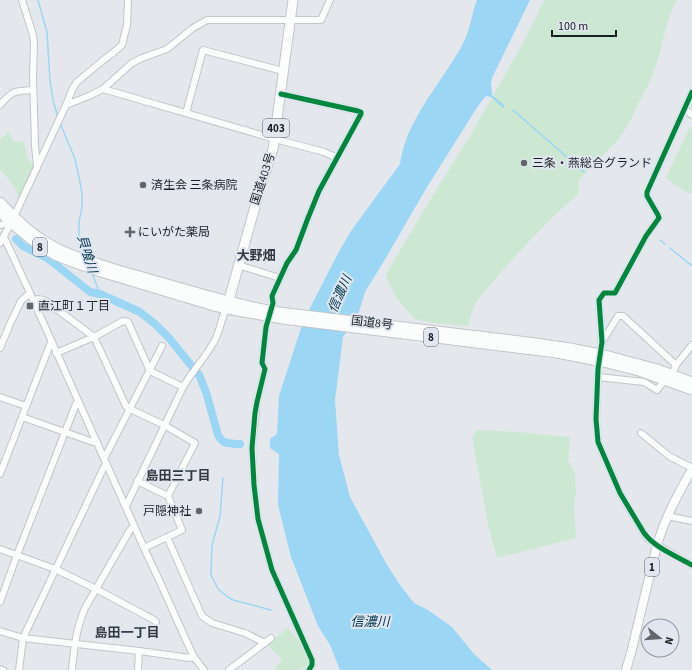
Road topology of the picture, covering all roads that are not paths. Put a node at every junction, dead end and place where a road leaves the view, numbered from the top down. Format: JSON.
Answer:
{"nodes":[{"id":1,"x":22,"y":0,"type":"edge"},
{"id":2,"x":128,"y":0,"type":"edge"},
{"id":3,"x":293,"y":0,"type":"edge"},
{"id":4,"x":330,"y":0,"type":"edge"},
{"id":5,"x":291,"y":20,"type":"junction"},
{"id":6,"x":283,"y":71,"type":"junction"},
{"id":7,"x":103,"y":89,"type":"junction"},
{"id":8,"x":34,"y":90,"type":"junction"},
{"id":9,"x":692,"y":92,"type":"edge"},
{"id":10,"x":281,"y":94,"type":"junction"},
{"id":11,"x":0,"y":105,"type":"edge"},
{"id":12,"x":66,"y":106,"type":"junction"},
{"id":13,"x":685,"y":109,"type":"junction"},
{"id":14,"x":186,"y":113,"type":"junction"},
{"id":15,"x":692,"y":114,"type":"edge"},
{"id":16,"x":275,"y":139,"type":"junction"},
{"id":17,"x":337,"y":158,"type":"junction"},
{"id":18,"x":37,"y":167,"type":"junction"},
{"id":19,"x":0,"y":202,"type":"edge"},
{"id":20,"x":0,"y":212,"type":"edge"},
{"id":21,"x":12,"y":220,"type":"junction"},
{"id":22,"x":0,"y":225,"type":"edge"},
{"id":23,"x":4,"y":237,"type":"junction"},
{"id":24,"x":0,"y":243,"type":"edge"},
{"id":25,"x":238,"y":266,"type":"junction"},
{"id":26,"x":280,"y":278,"type":"junction"},
{"id":27,"x":30,"y":293,"type":"junction"},
{"id":28,"x":33,"y":301,"type":"junction"},
{"id":29,"x":273,"y":302,"type":"dead end"},
{"id":30,"x":227,"y":305,"type":"junction"},
{"id":31,"x":266,"y":327,"type":"dead end"},
{"id":32,"x":94,"y":337,"type":"junction"},
{"id":33,"x":51,"y":342,"type":"junction"},
{"id":34,"x":692,"y":345,"type":"edge"},
{"id":35,"x":162,"y":346,"type":"dead end"},
{"id":36,"x":0,"y":348,"type":"edge"},
{"id":37,"x":56,"y":353,"type":"junction"},
{"id":38,"x":676,"y":365,"type":"junction"},
{"id":39,"x":598,"y":368,"type":"dead end"},
{"id":40,"x":150,"y":371,"type":"junction"},
{"id":41,"x":598,"y":377,"type":"junction"},
{"id":42,"x":669,"y":377,"type":"junction"},
{"id":43,"x":182,"y":387,"type":"junction"},
{"id":44,"x":691,"y":389,"type":"edge"},
{"id":45,"x":0,"y":397,"type":"edge"},
{"id":46,"x":78,"y":402,"type":"junction"},
{"id":47,"x":26,"y":406,"type":"junction"},
{"id":48,"x":130,"y":409,"type":"junction"},
{"id":49,"x":22,"y":417,"type":"junction"},
{"id":50,"x":164,"y":426,"type":"junction"},
{"id":51,"x":65,"y":432,"type":"junction"},
{"id":52,"x":641,"y":432,"type":"dead end"},
{"id":53,"x":97,"y":442,"type":"junction"},
{"id":54,"x":104,"y":458,"type":"junction"},
{"id":55,"x":107,"y":465,"type":"junction"},
{"id":56,"x":692,"y":469,"type":"edge"},
{"id":57,"x":0,"y":474,"type":"edge"},
{"id":58,"x":137,"y":481,"type":"junction"},
{"id":59,"x":168,"y":496,"type":"junction"},
{"id":60,"x":126,"y":506,"type":"junction"},
{"id":61,"x":667,"y":516,"type":"junction"},
{"id":62,"x":692,"y":521,"type":"edge"},
{"id":63,"x":134,"y":526,"type":"junction"},
{"id":64,"x":167,"y":537,"type":"junction"},
{"id":65,"x":657,"y":545,"type":"junction"},
{"id":66,"x":144,"y":548,"type":"junction"},
{"id":67,"x":0,"y":549,"type":"edge"},
{"id":68,"x":17,"y":555,"type":"junction"},
{"id":69,"x":692,"y":565,"type":"edge"},
{"id":70,"x":55,"y":569,"type":"junction"},
{"id":71,"x":96,"y":589,"type":"junction"},
{"id":72,"x":0,"y":602,"type":"edge"},
{"id":73,"x":156,"y":622,"type":"dead end"},
{"id":74,"x":0,"y":631,"type":"edge"},
{"id":75,"x":23,"y":638,"type":"junction"},
{"id":76,"x":271,"y":638,"type":"dead end"},
{"id":77,"x":265,"y":643,"type":"junction"},
{"id":78,"x":75,"y":644,"type":"junction"},
{"id":79,"x":140,"y":651,"type":"junction"},
{"id":80,"x":194,"y":657,"type":"junction"},
{"id":81,"x":19,"y":670,"type":"edge"},
{"id":82,"x":72,"y":670,"type":"edge"},
{"id":83,"x":138,"y":670,"type":"edge"},
{"id":84,"x":204,"y":670,"type":"edge"},
{"id":85,"x":229,"y":670,"type":"edge"},
{"id":86,"x":309,"y":670,"type":"edge"},
{"id":87,"x":626,"y":670,"type":"edge"}],
"edges":[{"from":1,"to":8,"type":"street"},
{"from":2,"to":12,"type":"street"},
{"from":3,"to":5,"type":"highway","name":"国道403号","number":"403"},
{"from":4,"to":5,"type":"street"},
{"from":5,"to":6,"type":"highway","name":"国道403号","number":"403"},
{"from":5,"to":7,"type":"street"},
{"from":6,"to":10,"type":"highway","name":"国道403号","number":"403"},
{"from":6,"to":14,"type":"street"},
{"from":7,"to":12,"type":"street"},
{"from":7,"to":14,"type":"street"},
{"from":8,"to":11,"type":"street"},
{"from":8,"to":18,"type":"street"},
{"from":9,"to":13,"type":"street"},
{"from":10,"to":16,"type":"highway","name":"国道403号","number":"403"},
{"from":10,"to":17,"type":"street"},
{"from":12,"to":18,"type":"street"},
{"from":13,"to":15,"type":"street"},
{"from":13,"to":38,"type":"street"},
{"from":14,"to":16,"type":"street"},
{"from":16,"to":17,"type":"street"},
{"from":16,"to":25,"type":"highway","name":"国道403号","number":"403"},
{"from":17,"to":26,"type":"street"},
{"from":18,"to":21,"type":"street"},
{"from":19,"to":21,"type":"highway","name":"国道8号","number":"8"},
{"from":20,"to":21,"type":"highway","name":"国道8号","number":"8"},
{"from":21,"to":22,"type":"street"},
{"from":21,"to":23,"type":"street"},
{"from":21,"to":30,"type":"highway","name":"国道8号","number":"8"},
{"from":23,"to":24,"type":"street"},
{"from":23,"to":27,"type":"street"},
{"from":25,"to":26,"type":"street"},
{"from":25,"to":30,"type":"highway","name":"国道403号","number":"403"},
{"from":26,"to":29,"type":"street"},
{"from":27,"to":28,"type":"street"},
{"from":27,"to":36,"type":"street"},
{"from":28,"to":32,"type":"street"},
{"from":28,"to":33,"type":"street"},
{"from":30,"to":42,"type":"highway","name":"国道8号","number":"8"},
{"from":30,"to":43,"type":"street"},
{"from":31,"to":86,"type":"street"},
{"from":32,"to":37,"type":"street"},
{"from":32,"to":40,"type":"street"},
{"from":32,"to":48,"type":"street"},
{"from":33,"to":37,"type":"street"},
{"from":33,"to":47,"type":"street"},
{"from":34,"to":38,"type":"street"},
{"from":35,"to":40,"type":"street"},
{"from":37,"to":46,"type":"street"},
{"from":38,"to":42,"type":"street"},
{"from":39,"to":41,"type":"street"},
{"from":40,"to":43,"type":"street"},
{"from":40,"to":48,"type":"street"},
{"from":41,"to":42,"type":"street"},
{"from":41,"to":65,"type":"street"},
{"from":42,"to":44,"type":"highway","name":"国道8号","number":"8"},
{"from":43,"to":50,"type":"street"},
{"from":45,"to":47,"type":"street"},
{"from":46,"to":51,"type":"street"},
{"from":46,"to":53,"type":"street"},
{"from":47,"to":49,"type":"street"},
{"from":48,"to":50,"type":"street"},
{"from":48,"to":54,"type":"street"},
{"from":49,"to":51,"type":"street"},
{"from":49,"to":57,"type":"street"},
{"from":50,"to":58,"type":"street"},
{"from":50,"to":59,"type":"street"},
{"from":51,"to":53,"type":"street"},
{"from":51,"to":68,"type":"street"},
{"from":52,"to":56,"type":"street"},
{"from":53,"to":54,"type":"street"},
{"from":54,"to":55,"type":"street"},
{"from":55,"to":60,"type":"street"},
{"from":55,"to":70,"type":"street"},
{"from":56,"to":61,"type":"main road","number":"1"},
{"from":58,"to":59,"type":"street"},
{"from":58,"to":60,"type":"street"},
{"from":59,"to":64,"type":"street"},
{"from":60,"to":63,"type":"street"},
{"from":61,"to":62,"type":"street"},
{"from":61,"to":65,"type":"main road","number":"1"},
{"from":63,"to":66,"type":"street"},
{"from":63,"to":71,"type":"street"},
{"from":64,"to":66,"type":"street"},
{"from":64,"to":77,"type":"street"},
{"from":65,"to":69,"type":"street"},
{"from":65,"to":87,"type":"main road","number":"1"},
{"from":66,"to":80,"type":"street"},
{"from":67,"to":68,"type":"street"},
{"from":68,"to":70,"type":"street"},
{"from":68,"to":72,"type":"street"},
{"from":70,"to":71,"type":"street"},
{"from":70,"to":75,"type":"street"},
{"from":71,"to":73,"type":"street"},
{"from":71,"to":78,"type":"street"},
{"from":74,"to":75,"type":"street"},
{"from":75,"to":78,"type":"street"},
{"from":75,"to":81,"type":"street"},
{"from":76,"to":77,"type":"street"},
{"from":77,"to":85,"type":"street"},
{"from":78,"to":79,"type":"street"},
{"from":78,"to":82,"type":"street"},
{"from":79,"to":80,"type":"street"},
{"from":79,"to":83,"type":"street"},
{"from":80,"to":84,"type":"street"}]}
